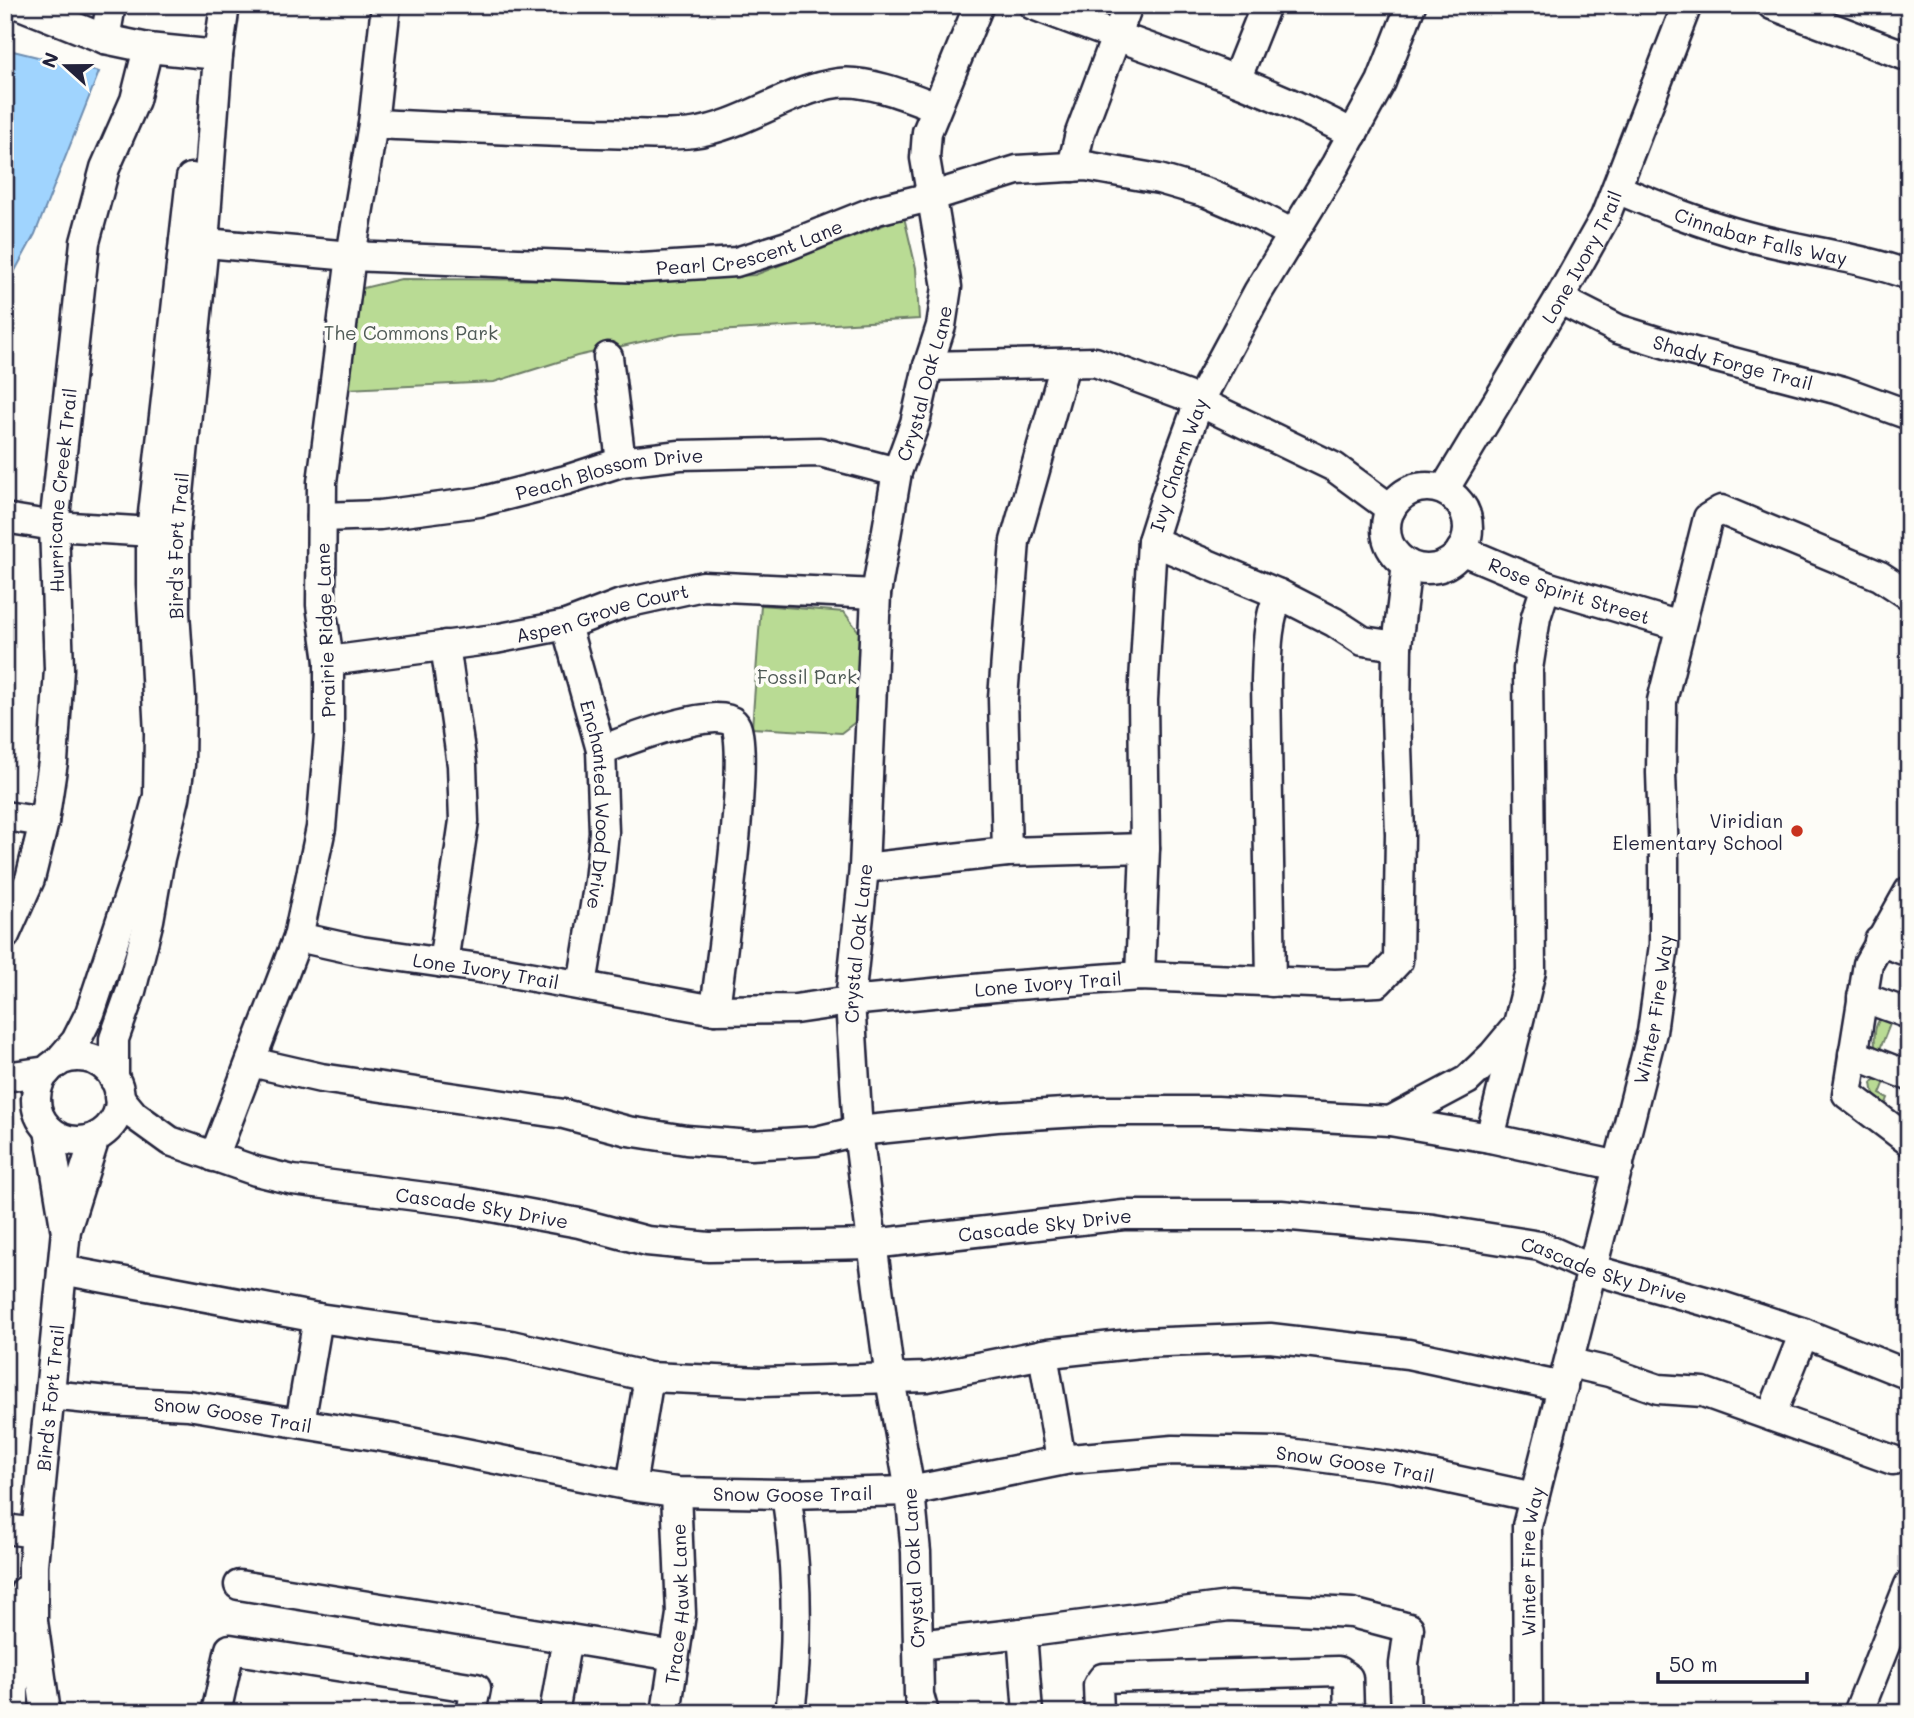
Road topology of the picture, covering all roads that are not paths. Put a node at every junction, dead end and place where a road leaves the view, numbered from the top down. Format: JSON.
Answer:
{"nodes":[{"id":1,"x":20,"y":5,"type":"edge"},
{"id":2,"x":111,"y":5,"type":"edge"},
{"id":3,"x":210,"y":5,"type":"edge"},
{"id":4,"x":225,"y":5,"type":"edge"},
{"id":5,"x":386,"y":5,"type":"edge"},
{"id":6,"x":979,"y":5,"type":"edge"},
{"id":7,"x":1033,"y":5,"type":"edge"},
{"id":8,"x":1128,"y":5,"type":"edge"},
{"id":9,"x":1266,"y":5,"type":"edge"},
{"id":10,"x":1411,"y":5,"type":"edge"},
{"id":11,"x":1687,"y":5,"type":"edge"},
{"id":12,"x":1772,"y":5,"type":"edge"},
{"id":13,"x":105,"y":38,"type":"junction"},
{"id":14,"x":1116,"y":38,"type":"junction"},
{"id":15,"x":148,"y":48,"type":"junction"},
{"id":16,"x":211,"y":54,"type":"junction"},
{"id":17,"x":1909,"y":57,"type":"edge"},
{"id":18,"x":1236,"y":80,"type":"junction"},
{"id":19,"x":936,"y":107,"type":"junction"},
{"id":20,"x":373,"y":124,"type":"junction"},
{"id":21,"x":1353,"y":134,"type":"junction"},
{"id":22,"x":1072,"y":167,"type":"junction"},
{"id":23,"x":1617,"y":189,"type":"junction"},
{"id":24,"x":930,"y":197,"type":"junction"},
{"id":25,"x":1293,"y":234,"type":"junction"},
{"id":26,"x":194,"y":242,"type":"junction"},
{"id":27,"x":351,"y":256,"type":"junction"},
{"id":28,"x":1909,"y":275,"type":"edge"},
{"id":29,"x":1559,"y":299,"type":"junction"},
{"id":30,"x":608,"y":357,"type":"dead end"},
{"id":31,"x":1065,"y":364,"type":"junction"},
{"id":32,"x":928,"y":366,"type":"junction"},
{"id":33,"x":1199,"y":402,"type":"junction"},
{"id":34,"x":1909,"y":415,"type":"edge"},
{"id":35,"x":621,"y":462,"type":"junction"},
{"id":36,"x":897,"y":472,"type":"junction"},
{"id":37,"x":1444,"y":490,"type":"junction"},
{"id":38,"x":1391,"y":509,"type":"junction"},
{"id":39,"x":322,"y":517,"type":"junction"},
{"id":40,"x":5,"y":522,"type":"edge"},
{"id":41,"x":54,"y":526,"type":"junction"},
{"id":42,"x":163,"y":532,"type":"junction"},
{"id":43,"x":1152,"y":541,"type":"junction"},
{"id":44,"x":1461,"y":550,"type":"junction"},
{"id":45,"x":1408,"y":564,"type":"junction"},
{"id":46,"x":1546,"y":586,"type":"junction"},
{"id":47,"x":876,"y":594,"type":"junction"},
{"id":48,"x":1279,"y":594,"type":"junction"},
{"id":49,"x":1909,"y":595,"type":"edge"},
{"id":50,"x":566,"y":625,"type":"junction"},
{"id":51,"x":1680,"y":626,"type":"junction"},
{"id":52,"x":444,"y":645,"type":"junction"},
{"id":53,"x":1397,"y":646,"type":"junction"},
{"id":54,"x":329,"y":661,"type":"junction"},
{"id":55,"x":601,"y":750,"type":"junction"},
{"id":56,"x":167,"y":797,"type":"junction"},
{"id":57,"x":5,"y":816,"type":"edge"},
{"id":58,"x":44,"y":822,"type":"junction"},
{"id":59,"x":1145,"y":848,"type":"junction"},
{"id":60,"x":1007,"y":852,"type":"junction"},
{"id":61,"x":864,"y":868,"type":"junction"},
{"id":62,"x":1909,"y":891,"type":"edge"},
{"id":63,"x":5,"y":935,"type":"edge"},
{"id":64,"x":298,"y":937,"type":"junction"},
{"id":65,"x":1879,"y":941,"type":"junction"},
{"id":66,"x":1909,"y":952,"type":"edge"},
{"id":67,"x":443,"y":963,"type":"junction"},
{"id":68,"x":1140,"y":976,"type":"junction"},
{"id":69,"x":1271,"y":982,"type":"junction"},
{"id":70,"x":582,"y":985,"type":"junction"},
{"id":71,"x":1862,"y":996,"type":"junction"},
{"id":72,"x":850,"y":1000,"type":"junction"},
{"id":73,"x":715,"y":1010,"type":"junction"},
{"id":74,"x":1909,"y":1014,"type":"edge"},
{"id":75,"x":1517,"y":1027,"type":"junction"},
{"id":76,"x":1853,"y":1054,"type":"junction"},
{"id":77,"x":251,"y":1062,"type":"junction"},
{"id":78,"x":52,"y":1067,"type":"junction"},
{"id":79,"x":1909,"y":1076,"type":"edge"},
{"id":80,"x":5,"y":1077,"type":"edge"},
{"id":81,"x":117,"y":1088,"type":"junction"},
{"id":82,"x":5,"y":1089,"type":"edge"},
{"id":83,"x":36,"y":1101,"type":"junction"},
{"id":84,"x":1390,"y":1121,"type":"junction"},
{"id":85,"x":49,"y":1130,"type":"junction"},
{"id":86,"x":858,"y":1132,"type":"junction"},
{"id":87,"x":96,"y":1137,"type":"junction"},
{"id":88,"x":1490,"y":1138,"type":"junction"},
{"id":89,"x":170,"y":1140,"type":"junction"},
{"id":90,"x":1909,"y":1141,"type":"edge"},
{"id":91,"x":214,"y":1157,"type":"junction"},
{"id":92,"x":1619,"y":1166,"type":"junction"},
{"id":93,"x":66,"y":1230,"type":"junction"},
{"id":94,"x":872,"y":1244,"type":"junction"},
{"id":95,"x":62,"y":1269,"type":"junction"},
{"id":96,"x":1594,"y":1270,"type":"junction"},
{"id":97,"x":318,"y":1318,"type":"junction"},
{"id":98,"x":1804,"y":1333,"type":"junction"},
{"id":99,"x":1043,"y":1354,"type":"junction"},
{"id":100,"x":1566,"y":1375,"type":"junction"},
{"id":101,"x":1909,"y":1375,"type":"edge"},
{"id":102,"x":649,"y":1377,"type":"junction"},
{"id":103,"x":890,"y":1379,"type":"junction"},
{"id":104,"x":50,"y":1395,"type":"junction"},
{"id":105,"x":1770,"y":1416,"type":"junction"},
{"id":106,"x":300,"y":1423,"type":"junction"},
{"id":107,"x":1893,"y":1460,"type":"dead end"},
{"id":108,"x":1061,"y":1461,"type":"junction"},
{"id":109,"x":631,"y":1486,"type":"junction"},
{"id":110,"x":910,"y":1491,"type":"junction"},
{"id":111,"x":676,"y":1492,"type":"junction"},
{"id":112,"x":786,"y":1494,"type":"junction"},
{"id":113,"x":1534,"y":1497,"type":"junction"},
{"id":114,"x":5,"y":1529,"type":"edge"},
{"id":115,"x":36,"y":1532,"type":"junction"},
{"id":116,"x":239,"y":1585,"type":"dead end"},
{"id":117,"x":1909,"y":1586,"type":"edge"},
{"id":118,"x":1903,"y":1619,"type":"edge"},
{"id":119,"x":17,"y":1624,"type":"edge"},
{"id":120,"x":1022,"y":1633,"type":"junction"},
{"id":121,"x":567,"y":1638,"type":"junction"},
{"id":122,"x":918,"y":1645,"type":"junction"},
{"id":123,"x":674,"y":1656,"type":"junction"},
{"id":124,"x":218,"y":1704,"type":"edge"},
{"id":125,"x":919,"y":1707,"type":"edge"},
{"id":126,"x":14,"y":1713,"type":"edge"},
{"id":127,"x":46,"y":1713,"type":"edge"},
{"id":128,"x":471,"y":1713,"type":"edge"},
{"id":129,"x":554,"y":1713,"type":"edge"},
{"id":130,"x":666,"y":1713,"type":"edge"},
{"id":131,"x":790,"y":1713,"type":"edge"},
{"id":132,"x":1028,"y":1713,"type":"edge"},
{"id":133,"x":1099,"y":1713,"type":"edge"},
{"id":134,"x":1349,"y":1713,"type":"edge"},
{"id":135,"x":1406,"y":1713,"type":"edge"},
{"id":136,"x":1528,"y":1713,"type":"edge"},
{"id":137,"x":1858,"y":1713,"type":"edge"}],
"edges":[{"from":1,"to":13,"type":"street"},
{"from":2,"to":13,"type":"street"},
{"from":3,"to":16,"type":"street","name":"Bird's Fort Trail"},
{"from":4,"to":16,"type":"street","name":"Bird's Fort Trail"},
{"from":5,"to":20,"type":"street","name":"Prairie Ridge Lane"},
{"from":6,"to":19,"type":"street","name":"Crystal Oak Lane"},
{"from":7,"to":14,"type":"street"},
{"from":8,"to":14,"type":"street"},
{"from":9,"to":18,"type":"street"},
{"from":10,"to":21,"type":"street","name":"Ivy Charm Way"},
{"from":11,"to":23,"type":"street","name":"Lone Ivory Trail"},
{"from":12,"to":17,"type":"street"},
{"from":13,"to":15,"type":"street"},
{"from":14,"to":18,"type":"street"},
{"from":14,"to":22,"type":"street"},
{"from":15,"to":16,"type":"street"},
{"from":15,"to":41,"type":"street","name":"Hurricane Creek Trail"},
{"from":16,"to":26,"type":"street","name":"Bird's Fort Trail"},
{"from":18,"to":21,"type":"street"},
{"from":19,"to":20,"type":"street"},
{"from":19,"to":24,"type":"street","name":"Crystal Oak Lane"},
{"from":20,"to":27,"type":"street","name":"Prairie Ridge Lane"},
{"from":21,"to":25,"type":"street","name":"Ivy Charm Way"},
{"from":22,"to":24,"type":"street","name":"Pearl Crescent Lane"},
{"from":22,"to":25,"type":"street","name":"Pearl Crescent Lane"},
{"from":23,"to":28,"type":"street","name":"Cinnabar Falls Way"},
{"from":23,"to":29,"type":"street","name":"Lone Ivory Trail"},
{"from":24,"to":27,"type":"street","name":"Pearl Crescent Lane"},
{"from":24,"to":32,"type":"street","name":"Crystal Oak Lane"},
{"from":25,"to":33,"type":"street","name":"Ivy Charm Way"},
{"from":26,"to":27,"type":"street","name":"Pearl Crescent Lane"},
{"from":26,"to":42,"type":"street","name":"Bird's Fort Trail"},
{"from":27,"to":39,"type":"street","name":"Prairie Ridge Lane"},
{"from":29,"to":34,"type":"street","name":"Shady Forge Trail"},
{"from":29,"to":37,"type":"street","name":"Lone Ivory Trail"},
{"from":30,"to":35,"type":"street"},
{"from":31,"to":32,"type":"street"},
{"from":31,"to":33,"type":"street"},
{"from":31,"to":60,"type":"street"},
{"from":32,"to":36,"type":"street","name":"Crystal Oak Lane"},
{"from":33,"to":38,"type":"street"},
{"from":33,"to":43,"type":"street","name":"Ivy Charm Way"},
{"from":35,"to":36,"type":"street","name":"Peach Blossom Drive"},
{"from":35,"to":39,"type":"street","name":"Peach Blossom Drive"},
{"from":36,"to":47,"type":"street","name":"Crystal Oak Lane"},
{"from":37,"to":38,"type":"street"},
{"from":37,"to":44,"type":"street"},
{"from":38,"to":45,"type":"street"},
{"from":39,"to":54,"type":"street","name":"Prairie Ridge Lane"},
{"from":40,"to":41,"type":"street"},
{"from":41,"to":42,"type":"street"},
{"from":41,"to":58,"type":"street","name":"Hurricane Creek Trail"},
{"from":42,"to":56,"type":"street","name":"Bird's Fort Trail"},
{"from":43,"to":48,"type":"street"},
{"from":43,"to":59,"type":"street","name":"Ivy Charm Way"},
{"from":44,"to":45,"type":"street"},
{"from":44,"to":46,"type":"street","name":"Rose Spirit Street"},
{"from":45,"to":53,"type":"street","name":"Lone Ivory Trail"},
{"from":46,"to":51,"type":"street","name":"Rose Spirit Street"},
{"from":46,"to":75,"type":"street"},
{"from":47,"to":50,"type":"street","name":"Aspen Grove Court"},
{"from":47,"to":61,"type":"street","name":"Crystal Oak Lane"},
{"from":48,"to":53,"type":"street"},
{"from":48,"to":69,"type":"street"},
{"from":49,"to":51,"type":"street","name":"Winter Fire Way"},
{"from":50,"to":52,"type":"street","name":"Aspen Grove Court"},
{"from":50,"to":55,"type":"street","name":"Enchanted Wood Drive"},
{"from":51,"to":92,"type":"street","name":"Winter Fire Way"},
{"from":52,"to":54,"type":"street","name":"Aspen Grove Court"},
{"from":52,"to":67,"type":"street"},
{"from":53,"to":69,"type":"street","name":"Lone Ivory Trail"},
{"from":54,"to":64,"type":"street","name":"Prairie Ridge Lane"},
{"from":55,"to":70,"type":"street","name":"Enchanted Wood Drive"},
{"from":55,"to":73,"type":"street"},
{"from":56,"to":78,"type":"street","name":"Bird's Fort Trail"},
{"from":56,"to":81,"type":"street","name":"Bird's Fort Trail"},
{"from":57,"to":58,"type":"street"},
{"from":58,"to":63,"type":"street","name":"Hurricane Creek Trail"},
{"from":59,"to":60,"type":"street"},
{"from":59,"to":68,"type":"street","name":"Ivy Charm Way"},
{"from":60,"to":61,"type":"street"},
{"from":61,"to":72,"type":"street","name":"Crystal Oak Lane"},
{"from":62,"to":65,"type":"street"},
{"from":64,"to":67,"type":"street","name":"Lone Ivory Trail"},
{"from":64,"to":77,"type":"street","name":"Prairie Ridge Lane"},
{"from":65,"to":66,"type":"street"},
{"from":65,"to":71,"type":"street"},
{"from":67,"to":70,"type":"street","name":"Lone Ivory Trail"},
{"from":68,"to":69,"type":"street","name":"Lone Ivory Trail"},
{"from":68,"to":72,"type":"street","name":"Lone Ivory Trail"},
{"from":70,"to":73,"type":"street","name":"Lone Ivory Trail"},
{"from":71,"to":74,"type":"street"},
{"from":71,"to":76,"type":"street"},
{"from":72,"to":73,"type":"street","name":"Lone Ivory Trail"},
{"from":72,"to":86,"type":"street","name":"Crystal Oak Lane"},
{"from":75,"to":84,"type":"street"},
{"from":75,"to":88,"type":"street"},
{"from":76,"to":79,"type":"street"},
{"from":76,"to":90,"type":"street"},
{"from":77,"to":86,"type":"street"},
{"from":77,"to":91,"type":"street","name":"Prairie Ridge Lane"},
{"from":78,"to":80,"type":"street"},
{"from":78,"to":81,"type":"street"},
{"from":78,"to":83,"type":"street"},
{"from":81,"to":87,"type":"street"},
{"from":81,"to":89,"type":"street","name":"Cascade Sky Drive"},
{"from":82,"to":83,"type":"street"},
{"from":83,"to":85,"type":"street"},
{"from":84,"to":86,"type":"street"},
{"from":84,"to":88,"type":"street"},
{"from":85,"to":87,"type":"street"},
{"from":85,"to":93,"type":"street","name":"Bird's Fort Trail"},
{"from":86,"to":94,"type":"street","name":"Crystal Oak Lane"},
{"from":87,"to":89,"type":"street","name":"Cascade Sky Drive"},
{"from":87,"to":93,"type":"street","name":"Bird's Fort Trail"},
{"from":88,"to":92,"type":"street"},
{"from":89,"to":91,"type":"street","name":"Cascade Sky Drive"},
{"from":91,"to":94,"type":"street","name":"Cascade Sky Drive"},
{"from":92,"to":96,"type":"street","name":"Winter Fire Way"},
{"from":93,"to":95,"type":"street","name":"Bird's Fort Trail"},
{"from":94,"to":96,"type":"street","name":"Cascade Sky Drive"},
{"from":94,"to":103,"type":"street","name":"Crystal Oak Lane"},
{"from":95,"to":97,"type":"street"},
{"from":95,"to":104,"type":"street","name":"Bird's Fort Trail"},
{"from":96,"to":98,"type":"street","name":"Cascade Sky Drive"},
{"from":96,"to":100,"type":"street","name":"Winter Fire Way"},
{"from":97,"to":102,"type":"street"},
{"from":97,"to":106,"type":"street"},
{"from":98,"to":101,"type":"street","name":"Cascade Sky Drive"},
{"from":98,"to":105,"type":"street"},
{"from":99,"to":100,"type":"street"},
{"from":99,"to":103,"type":"street"},
{"from":99,"to":108,"type":"street"},
{"from":100,"to":105,"type":"street"},
{"from":100,"to":113,"type":"street","name":"Winter Fire Way"},
{"from":102,"to":103,"type":"street"},
{"from":102,"to":109,"type":"street"},
{"from":103,"to":110,"type":"street","name":"Crystal Oak Lane"},
{"from":104,"to":106,"type":"street","name":"Snow Goose Trail"},
{"from":104,"to":115,"type":"street","name":"Bird's Fort Trail"},
{"from":105,"to":107,"type":"street"},
{"from":106,"to":109,"type":"street","name":"Snow Goose Trail"},
{"from":108,"to":110,"type":"street","name":"Snow Goose Trail"},
{"from":108,"to":113,"type":"street","name":"Snow Goose Trail"},
{"from":109,"to":111,"type":"street","name":"Snow Goose Trail"},
{"from":110,"to":112,"type":"street","name":"Snow Goose Trail"},
{"from":110,"to":122,"type":"street","name":"Crystal Oak Lane"},
{"from":111,"to":112,"type":"street","name":"Snow Goose Trail"},
{"from":111,"to":123,"type":"street","name":"Trace Hawk Lane"},
{"from":112,"to":131,"type":"street"},
{"from":113,"to":136,"type":"street","name":"Winter Fire Way"},
{"from":114,"to":115,"type":"street"},
{"from":115,"to":119,"type":"street","name":"Bird's Fort Trail"},
{"from":116,"to":121,"type":"street"},
{"from":117,"to":118,"type":"street"},
{"from":118,"to":137,"type":"street"},
{"from":119,"to":126,"type":"street","name":"Bird's Fort Trail"},
{"from":119,"to":127,"type":"street","name":"Bird's Fort Trail"},
{"from":120,"to":122,"type":"street"},
{"from":120,"to":132,"type":"street"},
{"from":120,"to":135,"type":"street"},
{"from":121,"to":123,"type":"street"},
{"from":121,"to":129,"type":"street"},
{"from":122,"to":125,"type":"street","name":"Crystal Oak Lane"},
{"from":123,"to":130,"type":"street","name":"Trace Hawk Lane"},
{"from":124,"to":128,"type":"street"},
{"from":133,"to":134,"type":"street"}]}
